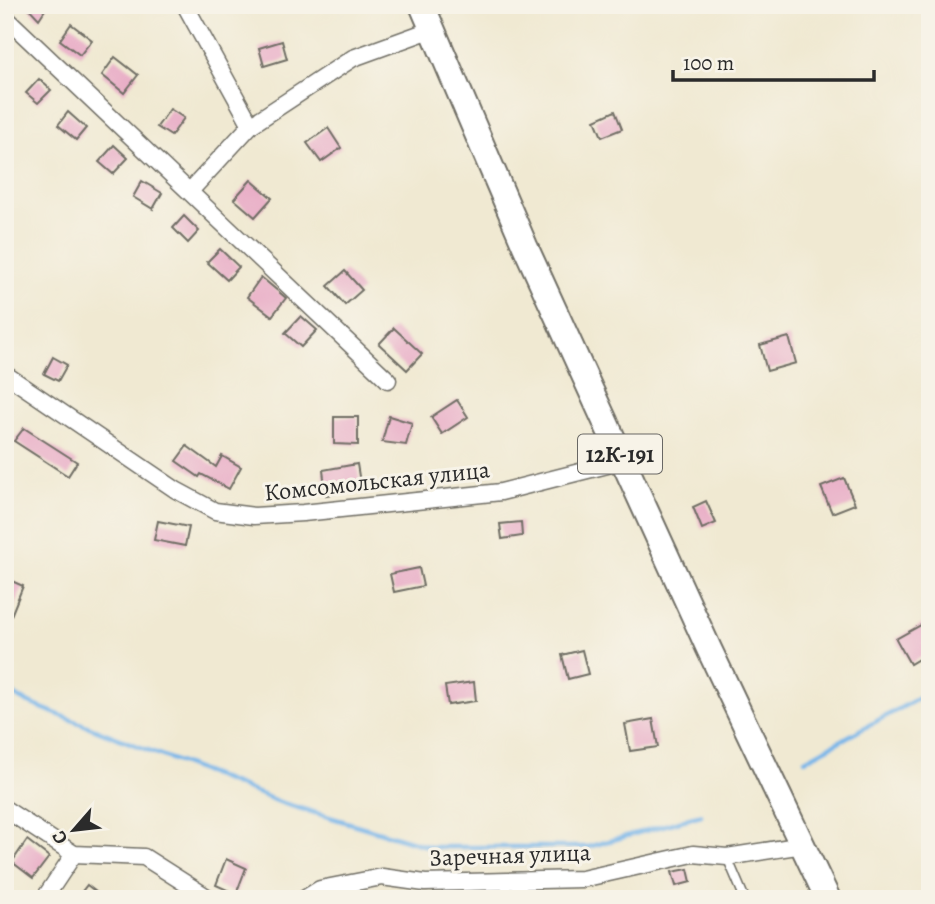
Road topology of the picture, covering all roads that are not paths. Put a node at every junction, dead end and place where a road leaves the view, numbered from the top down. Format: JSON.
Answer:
{"nodes":[{"id":1,"x":186,"y":5,"type":"edge"},
{"id":2,"x":422,"y":5,"type":"edge"},
{"id":3,"x":5,"y":17,"type":"edge"},
{"id":4,"x":433,"y":29,"type":"junction"},
{"id":5,"x":251,"y":125,"type":"junction"},
{"id":6,"x":191,"y":190,"type":"junction"},
{"id":7,"x":5,"y":374,"type":"edge"},
{"id":8,"x":388,"y":380,"type":"dead end"},
{"id":9,"x":623,"y":461,"type":"junction"},
{"id":10,"x":5,"y":809,"type":"edge"},
{"id":11,"x":803,"y":845,"type":"junction"},
{"id":12,"x":74,"y":854,"type":"junction"},
{"id":13,"x":727,"y":857,"type":"junction"},
{"id":14,"x":44,"y":899,"type":"edge"},
{"id":15,"x":210,"y":899,"type":"edge"},
{"id":16,"x":304,"y":899,"type":"edge"},
{"id":17,"x":745,"y":899,"type":"edge"},
{"id":18,"x":828,"y":899,"type":"edge"}],
"edges":[{"from":1,"to":5,"type":"street"},
{"from":2,"to":4,"type":"main road","number":"12К-191"},
{"from":3,"to":6,"type":"street"},
{"from":4,"to":5,"type":"street"},
{"from":4,"to":9,"type":"main road","number":"12К-191"},
{"from":5,"to":6,"type":"street"},
{"from":6,"to":8,"type":"street"},
{"from":7,"to":9,"type":"street","name":"Комсомольская улица"},
{"from":9,"to":11,"type":"main road","number":"12К-191"},
{"from":10,"to":12,"type":"street"},
{"from":11,"to":13,"type":"street","name":"Заречная улица"},
{"from":11,"to":18,"type":"main road","number":"12К-191"},
{"from":12,"to":14,"type":"street"},
{"from":12,"to":15,"type":"street"},
{"from":13,"to":16,"type":"street","name":"Заречная улица"},
{"from":13,"to":17,"type":"lane"}]}
